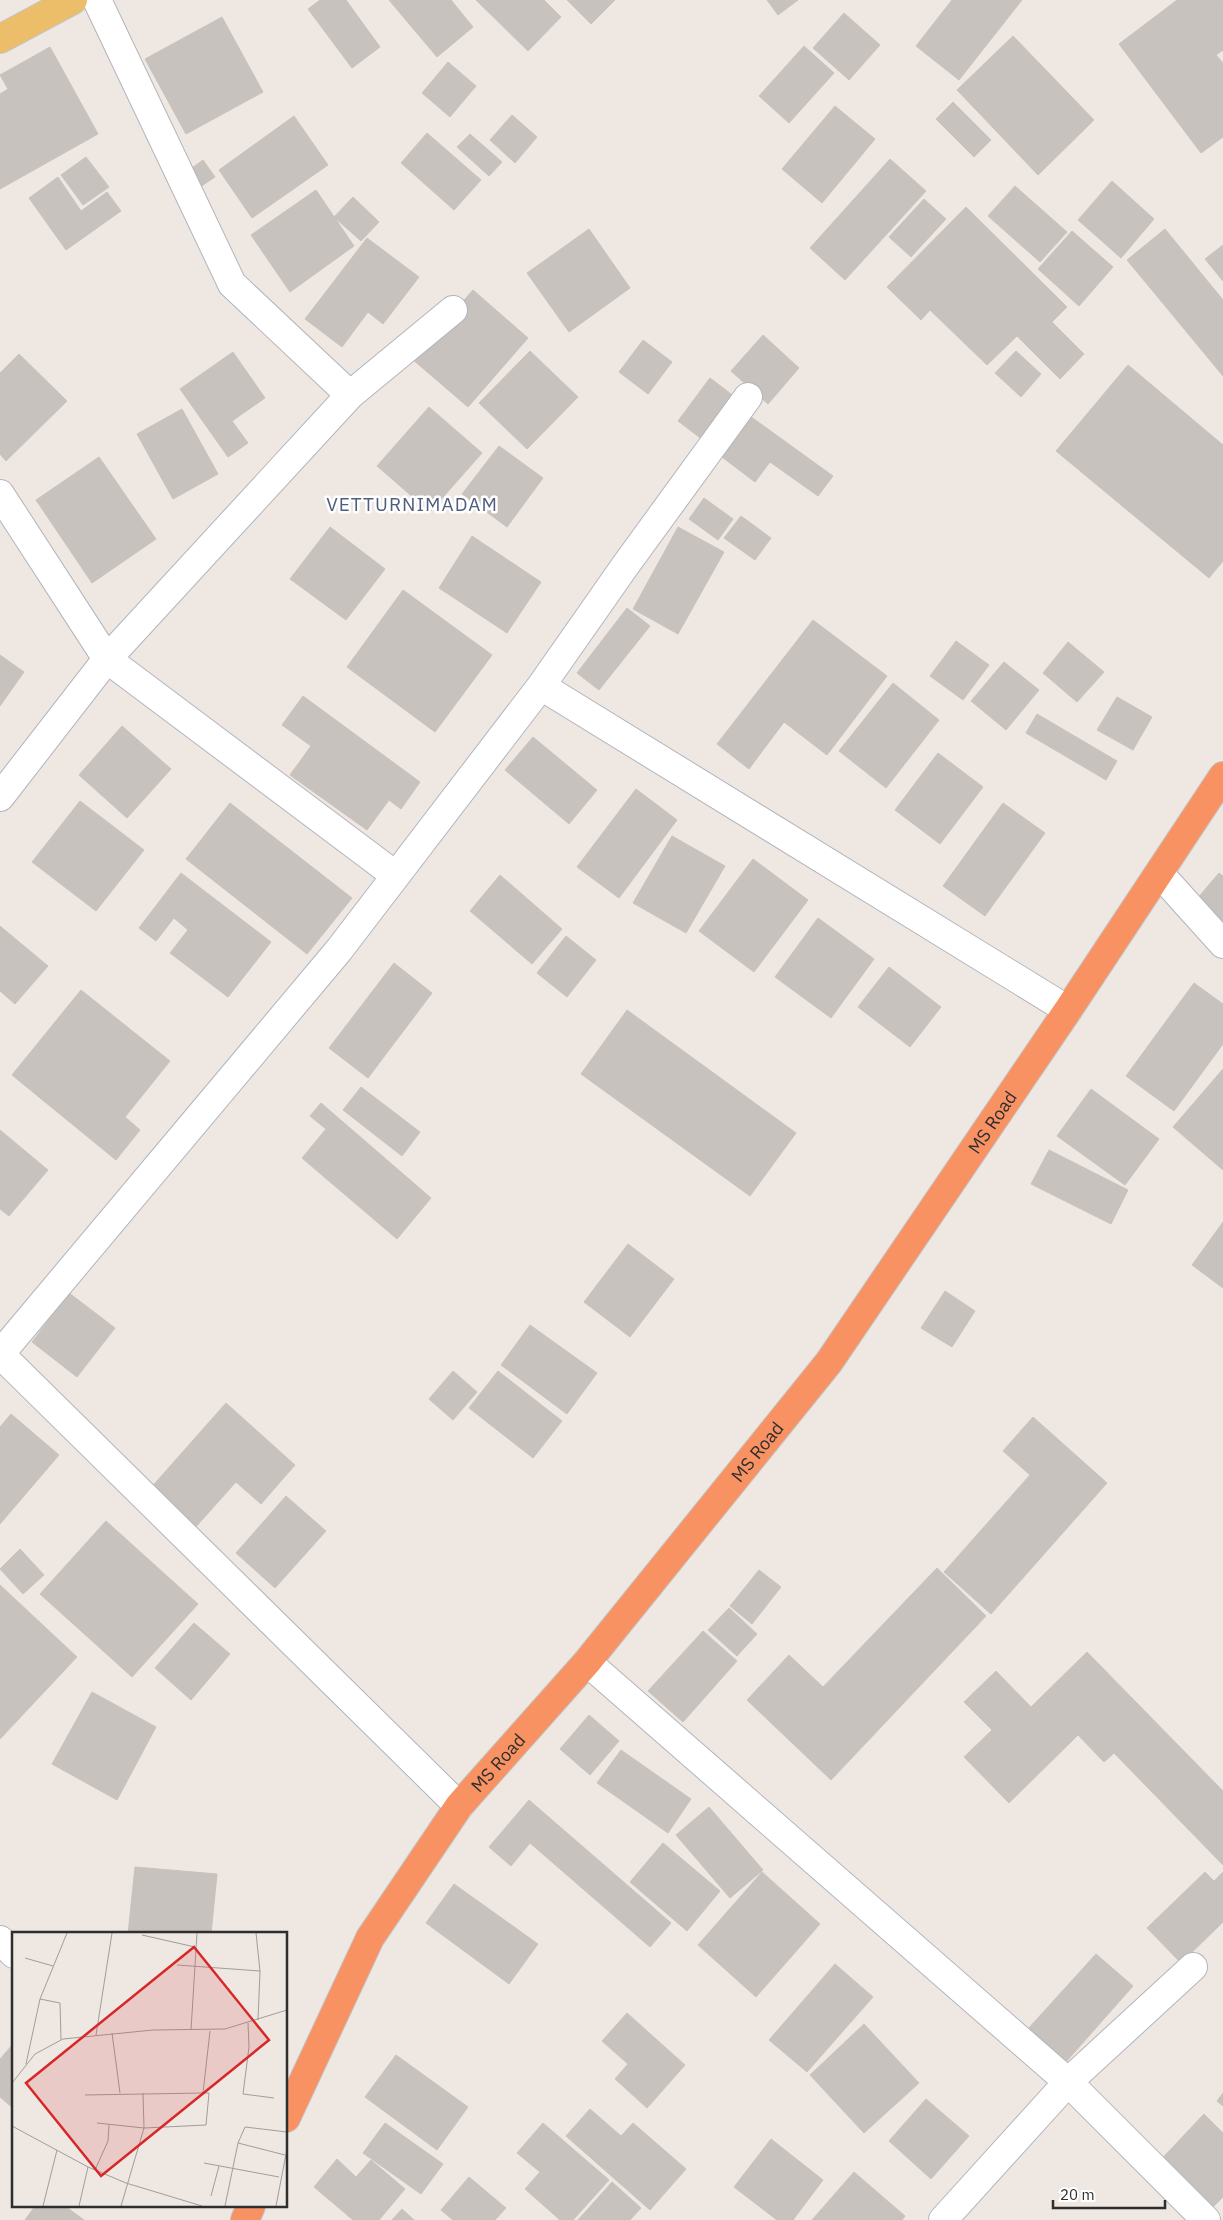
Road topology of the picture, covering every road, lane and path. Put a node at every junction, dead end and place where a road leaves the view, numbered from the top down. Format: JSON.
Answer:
{"nodes":[{"id":1,"x":73,"y":0,"type":"edge"},
{"id":2,"x":97,"y":0,"type":"edge"},
{"id":3,"x":0,"y":39,"type":"edge"},
{"id":4,"x":453,"y":310,"type":"dead end"},
{"id":5,"x":350,"y":395,"type":"junction"},
{"id":6,"x":748,"y":397,"type":"dead end"},
{"id":7,"x":0,"y":494,"type":"edge"},
{"id":8,"x":107,"y":659,"type":"junction"},
{"id":9,"x":541,"y":686,"type":"junction"},
{"id":10,"x":1223,"y":776,"type":"edge"},
{"id":11,"x":0,"y":797,"type":"edge"},
{"id":12,"x":1160,"y":874,"type":"junction"},
{"id":13,"x":395,"y":875,"type":"junction"},
{"id":14,"x":1223,"y":944,"type":"edge"},
{"id":15,"x":1068,"y":1010,"type":"junction"},
{"id":16,"x":0,"y":1353,"type":"edge"},
{"id":17,"x":587,"y":1662,"type":"junction"},
{"id":18,"x":459,"y":1806,"type":"junction"},
{"id":19,"x":0,"y":1940,"type":"edge"},
{"id":20,"x":12,"y":1952,"type":"edge"},
{"id":21,"x":1193,"y":1967,"type":"dead end"},
{"id":22,"x":1068,"y":2082,"type":"junction"},
{"id":23,"x":288,"y":2114,"type":"edge"},
{"id":24,"x":250,"y":2208,"type":"edge"},
{"id":25,"x":245,"y":2220,"type":"edge"},
{"id":26,"x":943,"y":2220,"type":"edge"},
{"id":27,"x":1206,"y":2220,"type":"edge"}],
"edges":[{"from":1,"to":3,"type":"main road"},
{"from":2,"to":5,"type":"street"},
{"from":4,"to":5,"type":"street"},
{"from":5,"to":8,"type":"street"},
{"from":6,"to":9,"type":"street"},
{"from":7,"to":8,"type":"street"},
{"from":8,"to":11,"type":"street"},
{"from":8,"to":13,"type":"street"},
{"from":9,"to":13,"type":"street"},
{"from":9,"to":15,"type":"street"},
{"from":10,"to":12,"type":"highway","name":"MS Road"},
{"from":12,"to":14,"type":"street"},
{"from":12,"to":15,"type":"highway","name":"MS Road"},
{"from":13,"to":16,"type":"street"},
{"from":15,"to":17,"type":"highway","name":"MS Road"},
{"from":16,"to":18,"type":"street"},
{"from":17,"to":18,"type":"highway","name":"MS Road"},
{"from":17,"to":22,"type":"street"},
{"from":18,"to":23,"type":"highway","name":"MS Road"},
{"from":19,"to":20,"type":"street"},
{"from":21,"to":22,"type":"street"},
{"from":22,"to":26,"type":"street"},
{"from":22,"to":27,"type":"street"},
{"from":24,"to":25,"type":"highway"}]}
